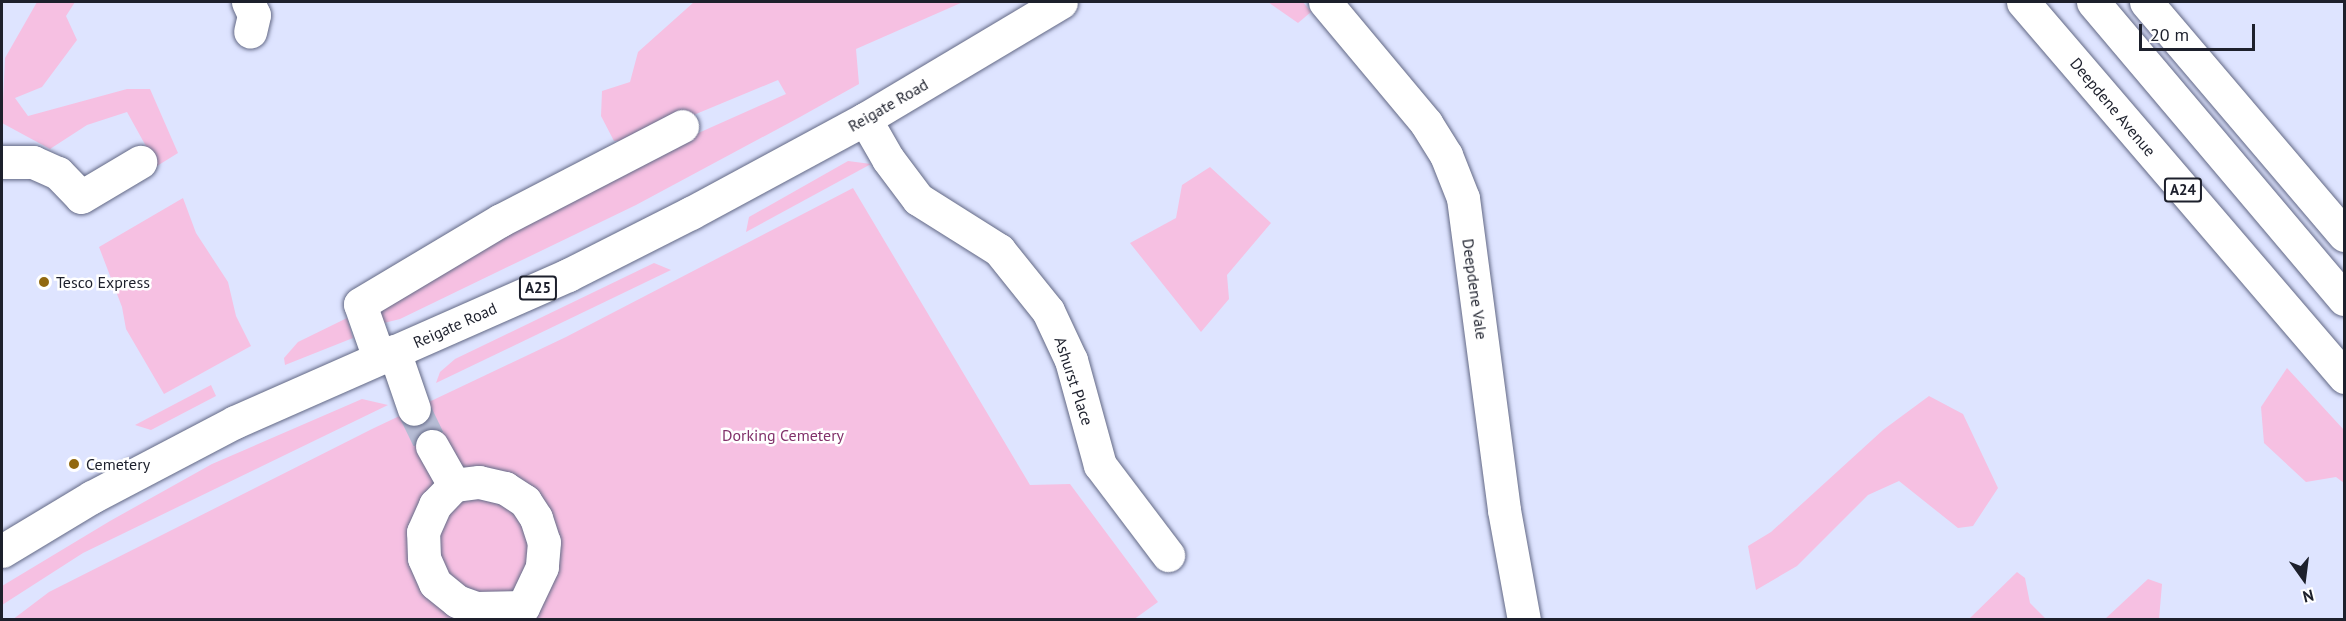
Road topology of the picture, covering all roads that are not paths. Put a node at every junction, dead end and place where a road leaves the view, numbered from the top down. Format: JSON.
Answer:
{"nodes":[{"id":1,"x":1061,"y":2,"type":"edge"},
{"id":2,"x":1325,"y":2,"type":"edge"},
{"id":3,"x":2023,"y":2,"type":"edge"},
{"id":4,"x":2093,"y":2,"type":"edge"},
{"id":5,"x":2146,"y":2,"type":"edge"},
{"id":6,"x":865,"y":119,"type":"junction"},
{"id":7,"x":682,"y":126,"type":"dead end"},
{"id":8,"x":2,"y":162,"type":"edge"},
{"id":9,"x":140,"y":162,"type":"dead end"},
{"id":10,"x":2344,"y":235,"type":"edge"},
{"id":11,"x":2344,"y":299,"type":"edge"},
{"id":12,"x":386,"y":355,"type":"junction"},
{"id":13,"x":2344,"y":377,"type":"edge"},
{"id":14,"x":414,"y":409,"type":"tunnel mouth"},
{"id":15,"x":432,"y":446,"type":"tunnel mouth"},
{"id":16,"x":454,"y":485,"type":"dead end"},
{"id":17,"x":2,"y":551,"type":"edge"},
{"id":18,"x":1168,"y":555,"type":"dead end"},
{"id":19,"x":1524,"y":620,"type":"edge"}],
"edges":[{"from":1,"to":6,"type":"main road","name":"Reigate Road","number":"A25"},
{"from":2,"to":19,"type":"main road","name":"Deepdene Vale"},
{"from":3,"to":13,"type":"main road","name":"Deepdene Avenue","number":"A24"},
{"from":4,"to":11,"type":"main road"},
{"from":5,"to":10,"type":"main road"},
{"from":6,"to":12,"type":"main road","name":"Reigate Road","number":"A25"},
{"from":6,"to":18,"type":"main road","name":"Ashurst Place"},
{"from":7,"to":12,"type":"main road"},
{"from":8,"to":9,"type":"main road"},
{"from":12,"to":14,"type":"main road"},
{"from":12,"to":17,"type":"main road","name":"Reigate Road","number":"A25"},
{"from":15,"to":16,"type":"main road"}]}
